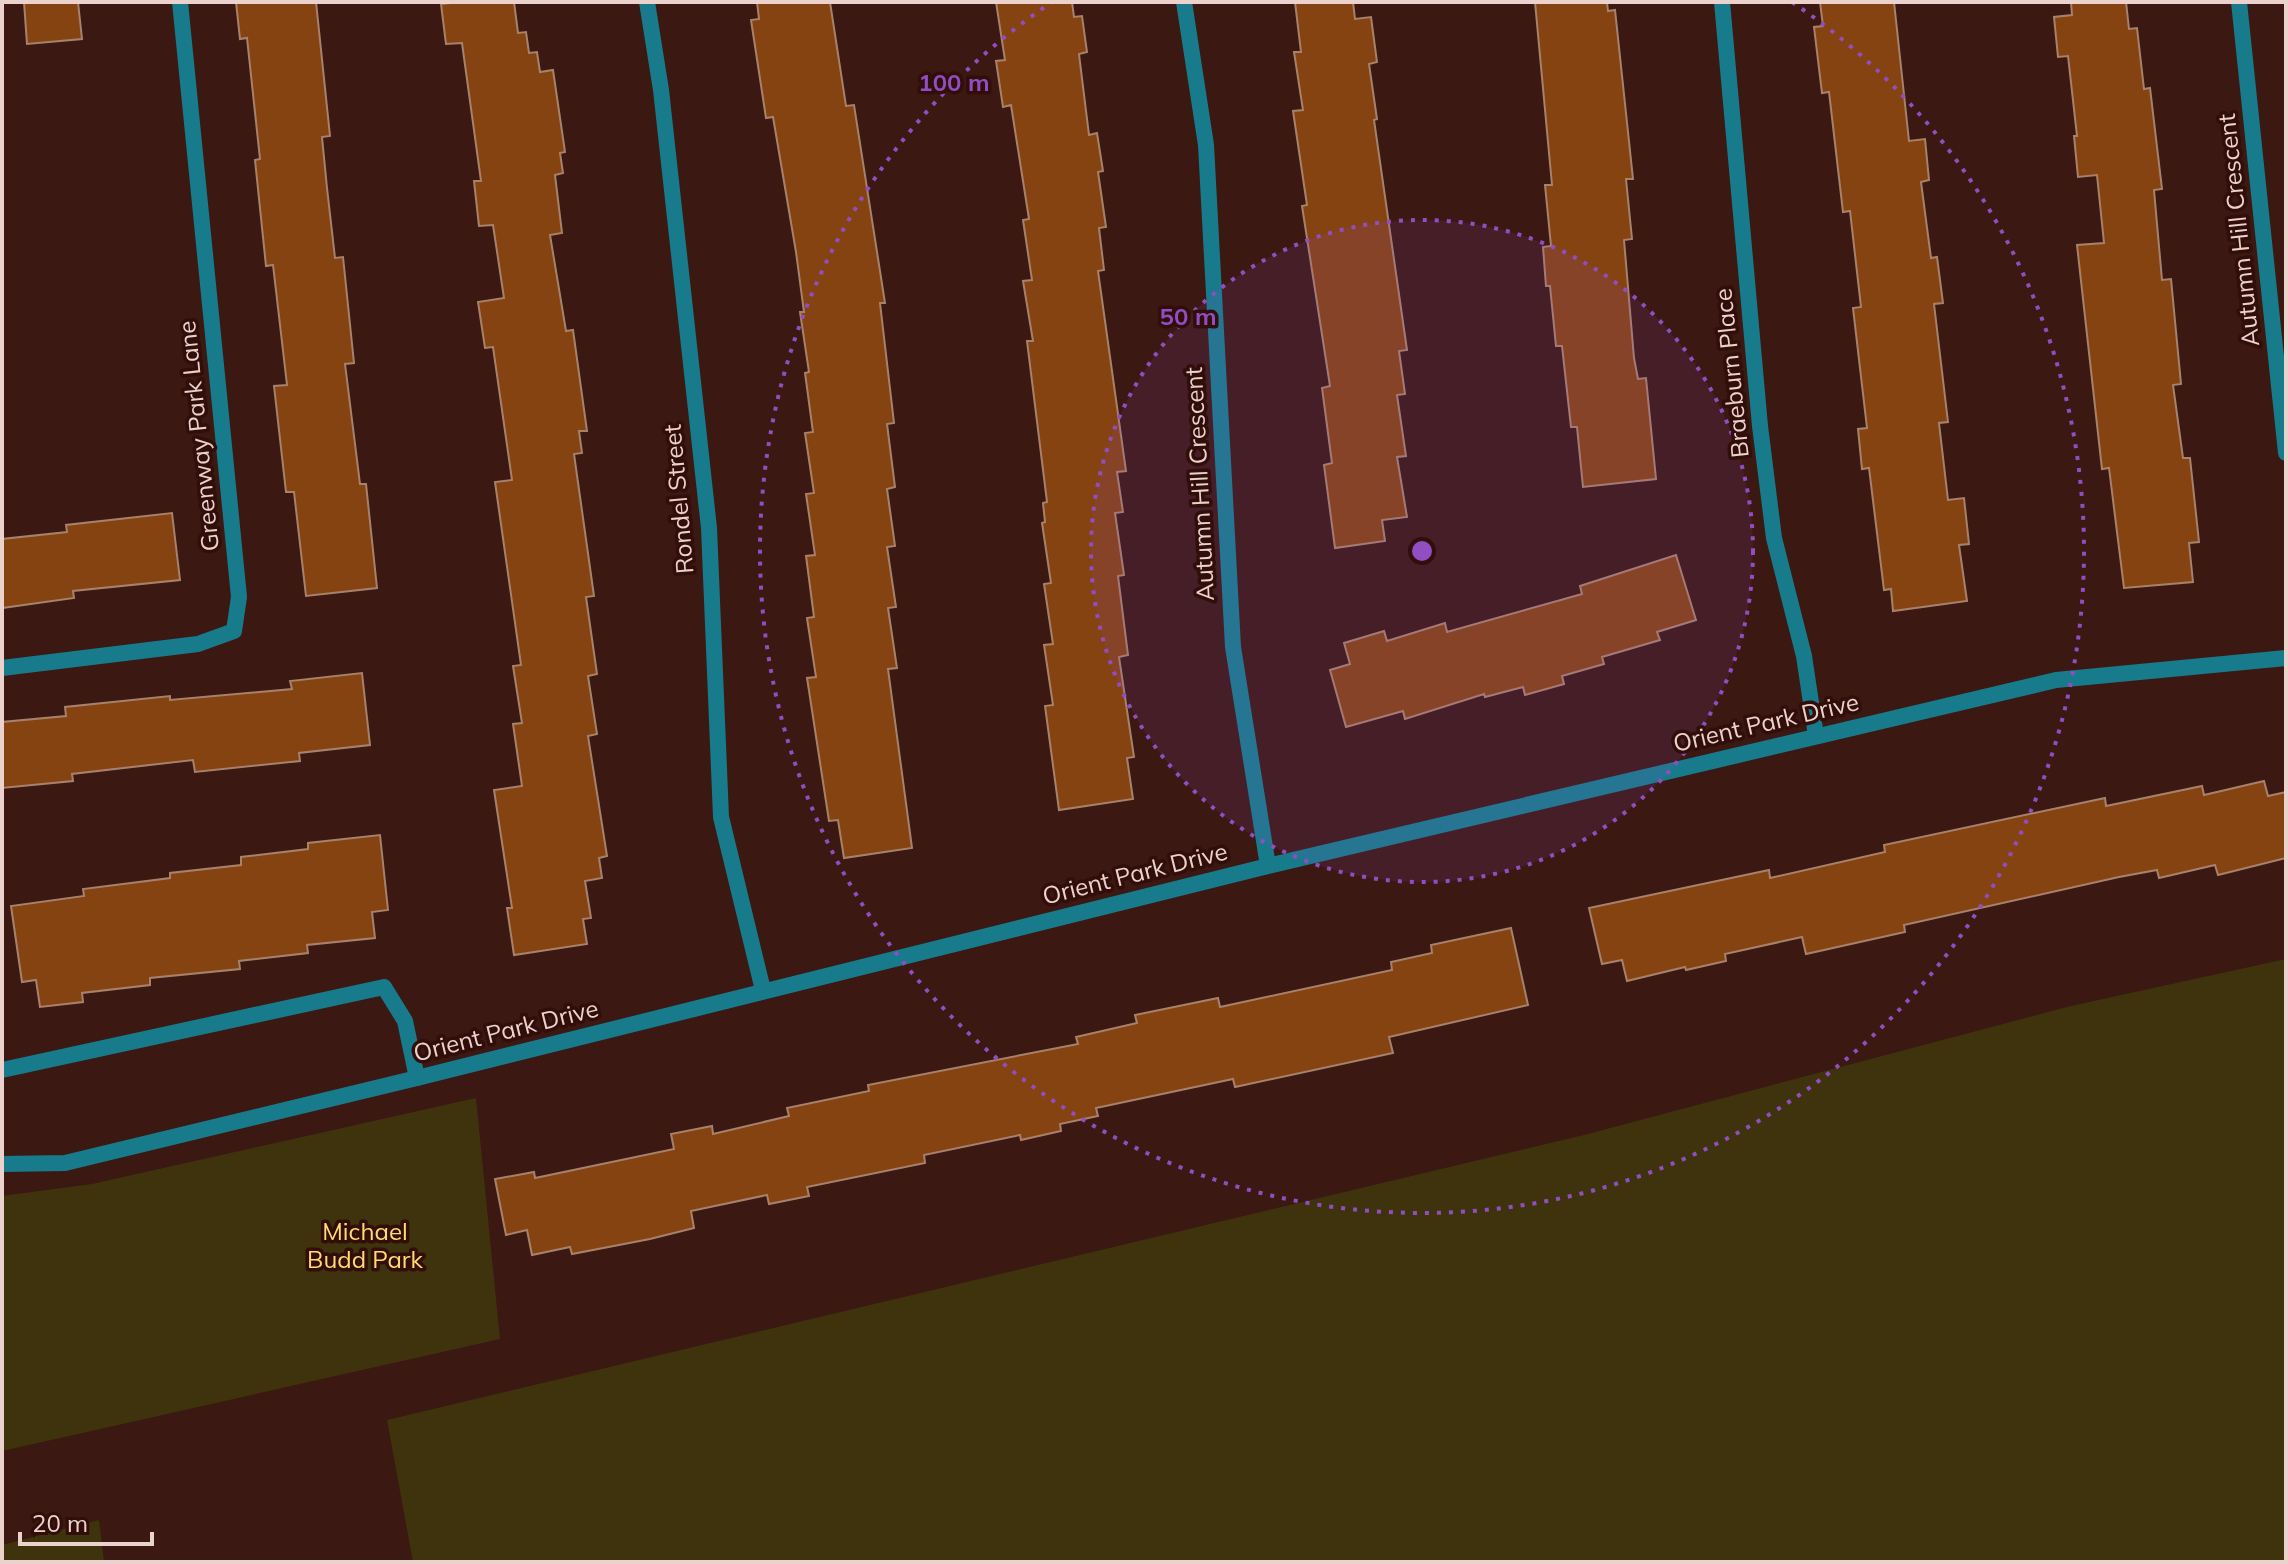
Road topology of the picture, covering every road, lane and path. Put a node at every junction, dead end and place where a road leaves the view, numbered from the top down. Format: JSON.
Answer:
{"nodes":[{"id":1,"x":180,"y":2,"type":"edge"},
{"id":2,"x":647,"y":2,"type":"edge"},
{"id":3,"x":1184,"y":2,"type":"edge"},
{"id":4,"x":1722,"y":2,"type":"edge"},
{"id":5,"x":2239,"y":2,"type":"edge"},
{"id":6,"x":2286,"y":453,"type":"edge"},
{"id":7,"x":2286,"y":658,"type":"edge"},
{"id":8,"x":2,"y":668,"type":"edge"},
{"id":9,"x":1816,"y":736,"type":"junction"},
{"id":10,"x":1268,"y":866,"type":"junction"},
{"id":11,"x":763,"y":990,"type":"junction"},
{"id":12,"x":2,"y":1070,"type":"edge"},
{"id":13,"x":417,"y":1078,"type":"junction"},
{"id":14,"x":2,"y":1164,"type":"edge"}],
"edges":[{"from":1,"to":8,"type":"street","name":"Greenway Park Lane"},
{"from":2,"to":11,"type":"street","name":"Rondel Street"},
{"from":3,"to":10,"type":"street","name":"Autumn Hill Crescent"},
{"from":4,"to":9,"type":"street","name":"Braeburn Place"},
{"from":5,"to":6,"type":"street","name":"Autumn Hill Crescent"},
{"from":7,"to":9,"type":"street","name":"Orient Park Drive"},
{"from":9,"to":10,"type":"street","name":"Orient Park Drive"},
{"from":10,"to":11,"type":"street","name":"Orient Park Drive"},
{"from":11,"to":13,"type":"street","name":"Orient Park Drive"},
{"from":12,"to":13,"type":"street"},
{"from":13,"to":14,"type":"street","name":"Orient Park Drive"}]}
